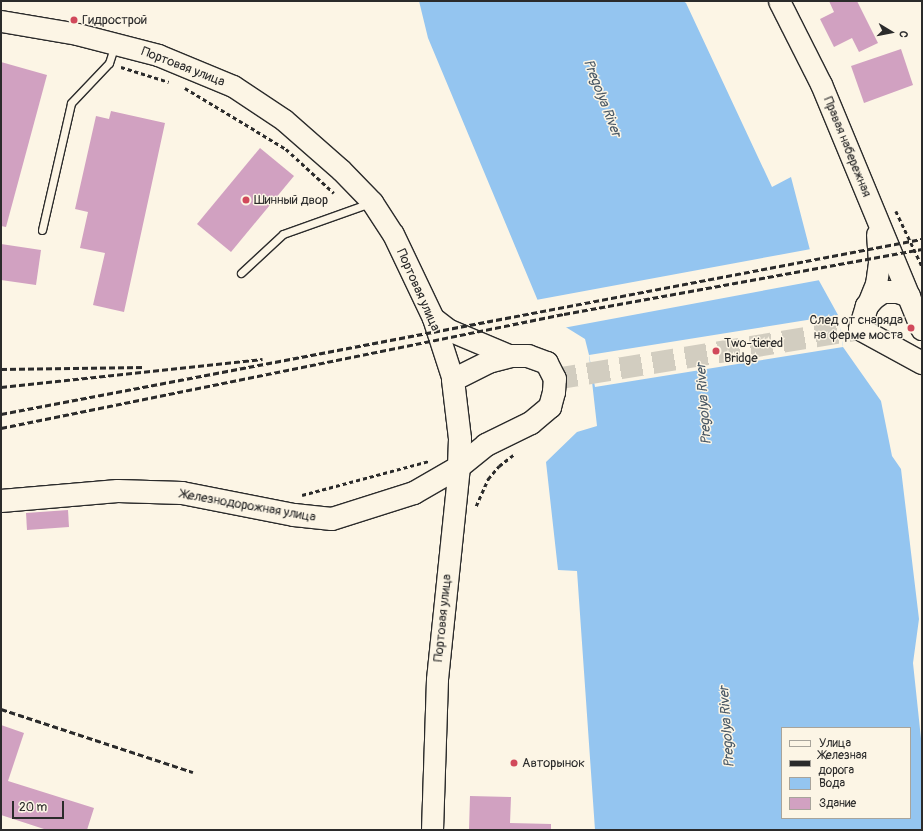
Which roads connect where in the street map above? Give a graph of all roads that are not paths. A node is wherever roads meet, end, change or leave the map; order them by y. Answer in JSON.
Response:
{"nodes":[{"id":1,"x":779,"y":1,"type":"edge"},
{"id":2,"x":1,"y":21,"type":"edge"},
{"id":3,"x":116,"y":43,"type":"junction"},
{"id":4,"x":372,"y":202,"type":"junction"},
{"id":5,"x":876,"y":219,"type":"junction"},
{"id":6,"x":42,"y":230,"type":"dead end"},
{"id":7,"x":241,"y":273,"type":"dead end"},
{"id":8,"x":909,"y":296,"type":"junction"},
{"id":9,"x":868,"y":306,"type":"junction"},
{"id":10,"x":433,"y":318,"type":"junction"},
{"id":11,"x":922,"y":329,"type":"edge"},
{"id":12,"x":511,"y":356,"type":"junction"},
{"id":13,"x":922,"y":363,"type":"edge"},
{"id":14,"x":453,"y":380,"type":"junction"},
{"id":15,"x":459,"y":467,"type":"junction"},
{"id":16,"x":1,"y":501,"type":"edge"},
{"id":17,"x":432,"y":830,"type":"edge"}],
"edges":[{"from":1,"to":5,"type":"main road","name":"Правая набережная"},
{"from":2,"to":3,"type":"main road","name":"Портовая улица"},
{"from":3,"to":4,"type":"main road","name":"Портовая улица"},
{"from":3,"to":6,"type":"lane"},
{"from":4,"to":7,"type":"lane"},
{"from":4,"to":10,"type":"main road","name":"Портовая улица"},
{"from":5,"to":8,"type":"main road","name":"Правая набережная"},
{"from":5,"to":9,"type":"main road"},
{"from":8,"to":9,"type":"main road"},
{"from":8,"to":11,"type":"main road"},
{"from":9,"to":13,"type":"main road"},
{"from":10,"to":12,"type":"main road","name":"Железнодорожная улица"},
{"from":10,"to":14,"type":"main road","name":"Портовая улица"},
{"from":12,"to":14,"type":"main road","name":"Железнодорожная улица"},
{"from":12,"to":15,"type":"main road","name":"Железнодорожная улица"},
{"from":14,"to":15,"type":"main road","name":"Портовая улица"},
{"from":15,"to":16,"type":"main road","name":"Железнодорожная улица"},
{"from":15,"to":17,"type":"main road","name":"Портовая улица"}]}
